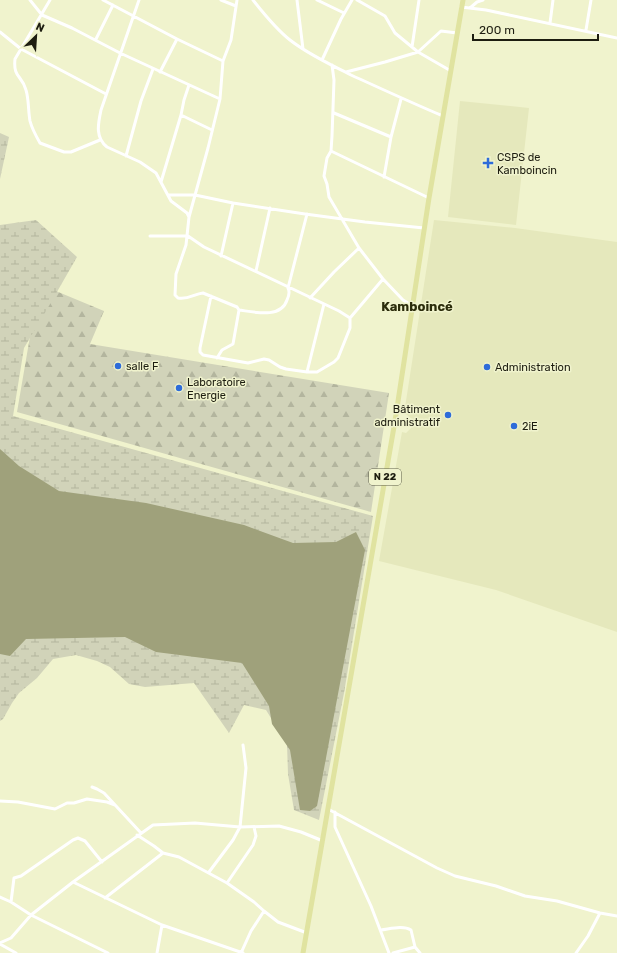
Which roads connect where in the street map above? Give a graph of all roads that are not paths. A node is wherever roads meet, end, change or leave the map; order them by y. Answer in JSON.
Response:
{"nodes":[{"id":1,"x":30,"y":0,"type":"edge"},
{"id":2,"x":50,"y":0,"type":"edge"},
{"id":3,"x":103,"y":0,"type":"edge"},
{"id":4,"x":139,"y":0,"type":"edge"},
{"id":5,"x":221,"y":0,"type":"edge"},
{"id":6,"x":237,"y":0,"type":"edge"},
{"id":7,"x":253,"y":0,"type":"edge"},
{"id":8,"x":297,"y":0,"type":"edge"},
{"id":9,"x":317,"y":0,"type":"edge"},
{"id":10,"x":352,"y":0,"type":"edge"},
{"id":11,"x":357,"y":0,"type":"edge"},
{"id":12,"x":418,"y":0,"type":"edge"},
{"id":13,"x":463,"y":0,"type":"edge"},
{"id":14,"x":483,"y":0,"type":"edge"},
{"id":15,"x":553,"y":0,"type":"edge"},
{"id":16,"x":591,"y":0,"type":"edge"},
{"id":17,"x":113,"y":6,"type":"junction"},
{"id":18,"x":236,"y":6,"type":"junction"},
{"id":19,"x":461,"y":7,"type":"junction"},
{"id":20,"x":470,"y":8,"type":"junction"},
{"id":21,"x":344,"y":13,"type":"junction"},
{"id":22,"x":42,"y":15,"type":"junction"},
{"id":23,"x":134,"y":16,"type":"junction"},
{"id":24,"x":550,"y":23,"type":"junction"},
{"id":25,"x":586,"y":30,"type":"junction"},
{"id":26,"x":0,"y":32,"type":"edge"},
{"id":27,"x":457,"y":34,"type":"junction"},
{"id":28,"x":617,"y":38,"type":"edge"},
{"id":29,"x":96,"y":39,"type":"junction"},
{"id":30,"x":178,"y":39,"type":"junction"},
{"id":31,"x":412,"y":48,"type":"junction"},
{"id":32,"x":21,"y":49,"type":"junction"},
{"id":33,"x":303,"y":49,"type":"junction"},
{"id":34,"x":418,"y":52,"type":"junction"},
{"id":35,"x":120,"y":53,"type":"junction"},
{"id":36,"x":322,"y":60,"type":"junction"},
{"id":37,"x":223,"y":61,"type":"junction"},
{"id":38,"x":332,"y":65,"type":"junction"},
{"id":39,"x":153,"y":69,"type":"junction"},
{"id":40,"x":451,"y":71,"type":"junction"},
{"id":41,"x":160,"y":72,"type":"junction"},
{"id":42,"x":346,"y":72,"type":"junction"},
{"id":43,"x":189,"y":85,"type":"junction"},
{"id":44,"x":106,"y":94,"type":"junction"},
{"id":45,"x":220,"y":99,"type":"junction"},
{"id":46,"x":401,"y":99,"type":"junction"},
{"id":47,"x":334,"y":113,"type":"junction"},
{"id":48,"x":181,"y":115,"type":"junction"},
{"id":49,"x":443,"y":116,"type":"junction"},
{"id":50,"x":212,"y":130,"type":"junction"},
{"id":51,"x":391,"y":137,"type":"junction"},
{"id":52,"x":100,"y":140,"type":"junction"},
{"id":53,"x":331,"y":151,"type":"junction"},
{"id":54,"x":126,"y":156,"type":"junction"},
{"id":55,"x":384,"y":177,"type":"junction"},
{"id":56,"x":161,"y":182,"type":"junction"},
{"id":57,"x":169,"y":195,"type":"junction"},
{"id":58,"x":195,"y":195,"type":"junction"},
{"id":59,"x":428,"y":198,"type":"junction"},
{"id":60,"x":233,"y":203,"type":"junction"},
{"id":61,"x":270,"y":208,"type":"junction"},
{"id":62,"x":307,"y":214,"type":"junction"},
{"id":63,"x":189,"y":217,"type":"junction"},
{"id":64,"x":341,"y":218,"type":"junction"},
{"id":65,"x":424,"y":228,"type":"junction"},
{"id":66,"x":150,"y":236,"type":"dead end"},
{"id":67,"x":188,"y":236,"type":"junction"},
{"id":68,"x":359,"y":248,"type":"junction"},
{"id":69,"x":221,"y":256,"type":"junction"},
{"id":70,"x":256,"y":271,"type":"junction"},
{"id":71,"x":383,"y":280,"type":"junction"},
{"id":72,"x":288,"y":288,"type":"junction"},
{"id":73,"x":211,"y":296,"type":"junction"},
{"id":74,"x":310,"y":298,"type":"junction"},
{"id":75,"x":324,"y":304,"type":"junction"},
{"id":76,"x":413,"y":306,"type":"junction"},
{"id":77,"x":239,"y":310,"type":"junction"},
{"id":78,"x":350,"y":318,"type":"junction"},
{"id":79,"x":217,"y":358,"type":"junction"},
{"id":80,"x":307,"y":372,"type":"junction"},
{"id":81,"x":243,"y":745,"type":"dead end"},
{"id":82,"x":92,"y":788,"type":"dead end"},
{"id":83,"x":0,"y":801,"type":"edge"},
{"id":84,"x":115,"y":805,"type":"junction"},
{"id":85,"x":328,"y":809,"type":"junction"},
{"id":86,"x":335,"y":812,"type":"junction"},
{"id":87,"x":240,"y":827,"type":"junction"},
{"id":88,"x":254,"y":827,"type":"junction"},
{"id":89,"x":139,"y":834,"type":"junction"},
{"id":90,"x":323,"y":841,"type":"junction"},
{"id":91,"x":163,"y":853,"type":"junction"},
{"id":92,"x":102,"y":862,"type":"junction"},
{"id":93,"x":209,"y":872,"type":"junction"},
{"id":94,"x":73,"y":882,"type":"junction"},
{"id":95,"x":227,"y":883,"type":"junction"},
{"id":96,"x":0,"y":897,"type":"edge"},
{"id":97,"x":106,"y":898,"type":"junction"},
{"id":98,"x":11,"y":902,"type":"junction"},
{"id":99,"x":264,"y":911,"type":"junction"},
{"id":100,"x":600,"y":913,"type":"junction"},
{"id":101,"x":31,"y":915,"type":"junction"},
{"id":102,"x":617,"y":916,"type":"edge"},
{"id":103,"x":162,"y":925,"type":"junction"},
{"id":104,"x":381,"y":930,"type":"junction"},
{"id":105,"x":307,"y":933,"type":"junction"},
{"id":106,"x":0,"y":944,"type":"edge"},
{"id":107,"x":415,"y":947,"type":"junction"},
{"id":108,"x":16,"y":953,"type":"edge"},
{"id":109,"x":108,"y":953,"type":"edge"},
{"id":110,"x":157,"y":953,"type":"edge"},
{"id":111,"x":242,"y":953,"type":"edge"},
{"id":112,"x":303,"y":953,"type":"edge"},
{"id":113,"x":389,"y":953,"type":"edge"},
{"id":114,"x":392,"y":953,"type":"edge"},
{"id":115,"x":420,"y":953,"type":"edge"},
{"id":116,"x":576,"y":953,"type":"edge"}],
"edges":[{"from":1,"to":22,"type":"street"},
{"from":2,"to":22,"type":"street"},
{"from":3,"to":17,"type":"street"},
{"from":4,"to":23,"type":"street"},
{"from":5,"to":18,"type":"street"},
{"from":6,"to":18,"type":"street"},
{"from":7,"to":33,"type":"street"},
{"from":8,"to":33,"type":"street"},
{"from":9,"to":21,"type":"street"},
{"from":10,"to":21,"type":"street"},
{"from":11,"to":31,"type":"street"},
{"from":12,"to":31,"type":"street"},
{"from":13,"to":19,"type":"main road","number":"N 22"},
{"from":14,"to":20,"type":"street"},
{"from":15,"to":24,"type":"street"},
{"from":16,"to":25,"type":"street"},
{"from":17,"to":23,"type":"street"},
{"from":17,"to":29,"type":"street"},
{"from":18,"to":37,"type":"street"},
{"from":19,"to":20,"type":"street"},
{"from":19,"to":27,"type":"main road","number":"N 22"},
{"from":20,"to":24,"type":"street"},
{"from":21,"to":36,"type":"street"},
{"from":22,"to":29,"type":"street"},
{"from":22,"to":32,"type":"street"},
{"from":23,"to":30,"type":"street"},
{"from":23,"to":35,"type":"street"},
{"from":24,"to":25,"type":"street"},
{"from":25,"to":28,"type":"street"},
{"from":26,"to":32,"type":"street"},
{"from":27,"to":34,"type":"street"},
{"from":27,"to":40,"type":"main road","number":"N 22"},
{"from":29,"to":35,"type":"street"},
{"from":30,"to":37,"type":"street"},
{"from":30,"to":41,"type":"street"},
{"from":31,"to":34,"type":"street"},
{"from":32,"to":44,"type":"street"},
{"from":32,"to":52,"type":"street"},
{"from":33,"to":36,"type":"street"},
{"from":34,"to":40,"type":"street"},
{"from":34,"to":42,"type":"street"},
{"from":35,"to":39,"type":"street"},
{"from":35,"to":44,"type":"street"},
{"from":36,"to":38,"type":"street"},
{"from":37,"to":45,"type":"street"},
{"from":38,"to":42,"type":"street"},
{"from":38,"to":47,"type":"street"},
{"from":39,"to":41,"type":"street"},
{"from":39,"to":54,"type":"street"},
{"from":40,"to":49,"type":"main road","number":"N 22"},
{"from":41,"to":43,"type":"street"},
{"from":42,"to":46,"type":"street"},
{"from":43,"to":45,"type":"street"},
{"from":43,"to":48,"type":"street"},
{"from":44,"to":52,"type":"street"},
{"from":45,"to":50,"type":"street"},
{"from":46,"to":49,"type":"street"},
{"from":46,"to":51,"type":"street"},
{"from":47,"to":51,"type":"street"},
{"from":47,"to":53,"type":"street"},
{"from":48,"to":50,"type":"street"},
{"from":48,"to":56,"type":"street"},
{"from":49,"to":59,"type":"main road","number":"N 22"},
{"from":50,"to":58,"type":"street"},
{"from":51,"to":55,"type":"street"},
{"from":52,"to":54,"type":"street"},
{"from":53,"to":55,"type":"street"},
{"from":53,"to":64,"type":"street"},
{"from":54,"to":56,"type":"street"},
{"from":55,"to":59,"type":"street"},
{"from":56,"to":57,"type":"street"},
{"from":57,"to":58,"type":"street"},
{"from":57,"to":63,"type":"street"},
{"from":58,"to":60,"type":"street"},
{"from":58,"to":63,"type":"street"},
{"from":59,"to":65,"type":"main road","number":"N 22"},
{"from":60,"to":61,"type":"street"},
{"from":60,"to":69,"type":"street"},
{"from":61,"to":62,"type":"street"},
{"from":61,"to":70,"type":"street"},
{"from":62,"to":64,"type":"street"},
{"from":62,"to":72,"type":"street"},
{"from":63,"to":67,"type":"street"},
{"from":64,"to":65,"type":"street"},
{"from":64,"to":68,"type":"street"},
{"from":65,"to":76,"type":"main road","number":"N 22"},
{"from":66,"to":67,"type":"street"},
{"from":67,"to":69,"type":"street"},
{"from":67,"to":73,"type":"street"},
{"from":68,"to":71,"type":"street"},
{"from":68,"to":74,"type":"street"},
{"from":69,"to":70,"type":"street"},
{"from":70,"to":72,"type":"street"},
{"from":71,"to":76,"type":"street"},
{"from":71,"to":78,"type":"street"},
{"from":72,"to":74,"type":"street"},
{"from":72,"to":77,"type":"street"},
{"from":73,"to":77,"type":"street"},
{"from":73,"to":79,"type":"street"},
{"from":74,"to":75,"type":"street"},
{"from":75,"to":78,"type":"street"},
{"from":75,"to":80,"type":"street"},
{"from":76,"to":85,"type":"main road","number":"N 22"},
{"from":77,"to":79,"type":"street"},
{"from":78,"to":80,"type":"street"},
{"from":79,"to":80,"type":"street"},
{"from":81,"to":87,"type":"street"},
{"from":82,"to":84,"type":"street"},
{"from":83,"to":84,"type":"street"},
{"from":84,"to":89,"type":"street"},
{"from":85,"to":86,"type":"street"},
{"from":85,"to":90,"type":"main road","number":"N 22"},
{"from":86,"to":100,"type":"street"},
{"from":86,"to":104,"type":"street"},
{"from":87,"to":88,"type":"street"},
{"from":87,"to":89,"type":"street"},
{"from":87,"to":93,"type":"street"},
{"from":88,"to":90,"type":"street"},
{"from":88,"to":95,"type":"street"},
{"from":89,"to":91,"type":"street"},
{"from":89,"to":92,"type":"street"},
{"from":90,"to":105,"type":"main road","number":"N 22"},
{"from":91,"to":93,"type":"street"},
{"from":91,"to":97,"type":"street"},
{"from":92,"to":94,"type":"street"},
{"from":92,"to":98,"type":"street"},
{"from":93,"to":95,"type":"street"},
{"from":94,"to":97,"type":"street"},
{"from":94,"to":101,"type":"street"},
{"from":95,"to":99,"type":"street"},
{"from":96,"to":98,"type":"street"},
{"from":97,"to":103,"type":"street"},
{"from":98,"to":101,"type":"street"},
{"from":99,"to":105,"type":"street"},
{"from":99,"to":111,"type":"street"},
{"from":100,"to":102,"type":"street"},
{"from":100,"to":116,"type":"street"},
{"from":101,"to":106,"type":"street"},
{"from":101,"to":109,"type":"street"},
{"from":103,"to":110,"type":"street"},
{"from":103,"to":111,"type":"street"},
{"from":104,"to":107,"type":"street"},
{"from":104,"to":113,"type":"street"},
{"from":105,"to":112,"type":"main road","number":"N 22"},
{"from":106,"to":108,"type":"street"},
{"from":107,"to":114,"type":"street"},
{"from":107,"to":115,"type":"street"}]}
